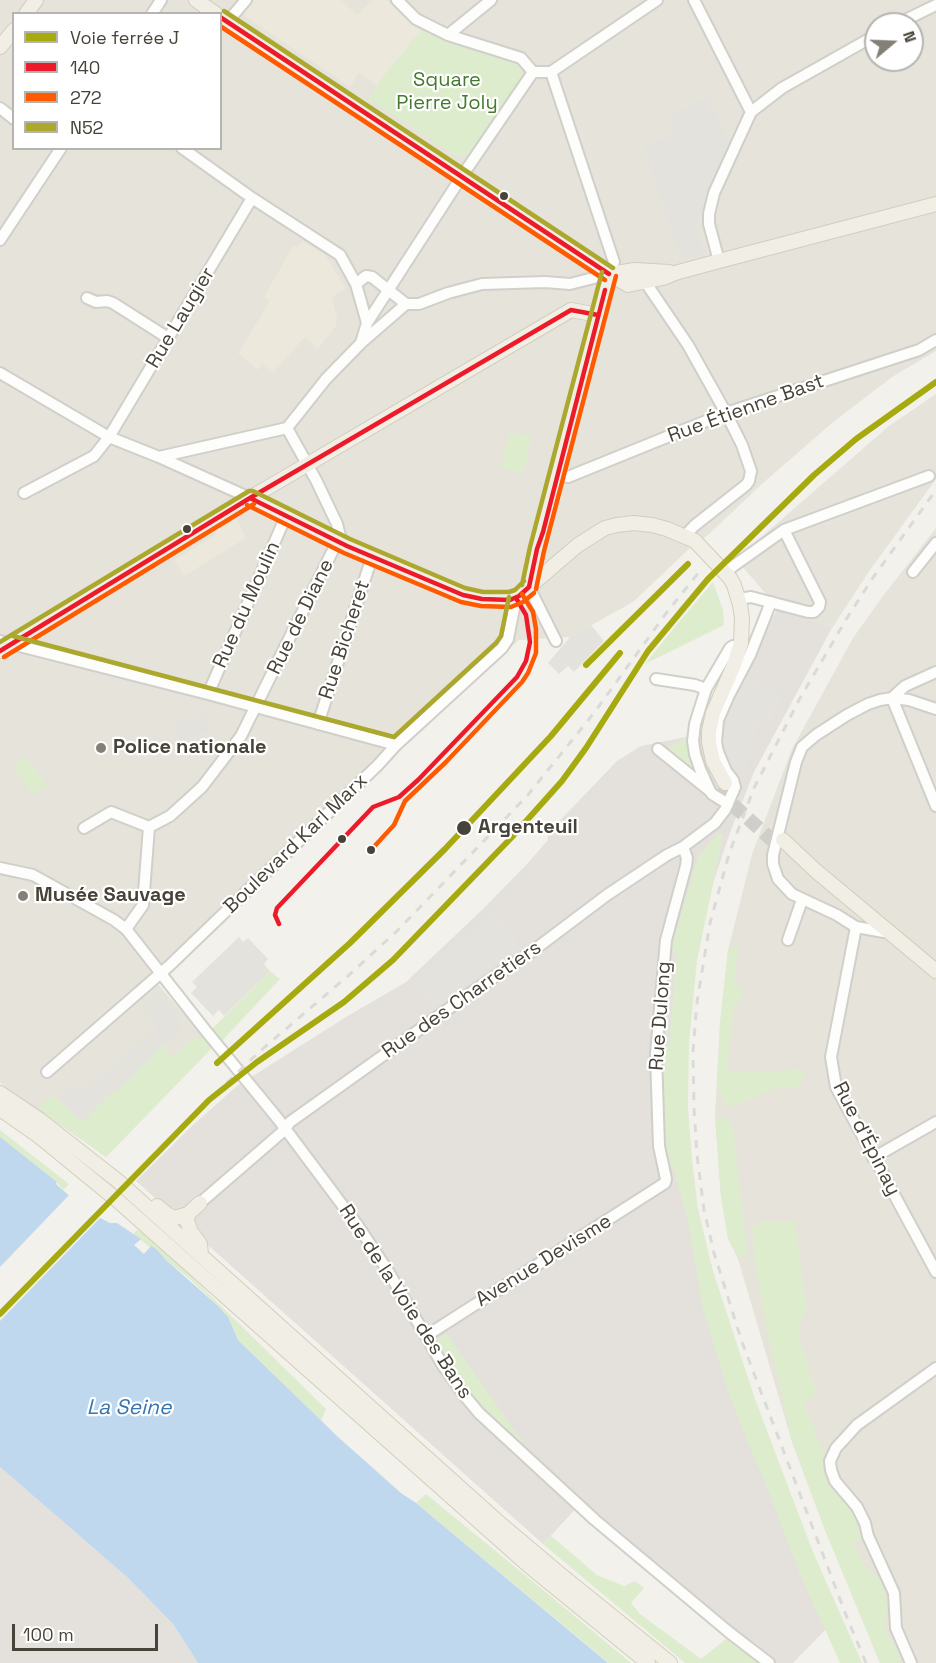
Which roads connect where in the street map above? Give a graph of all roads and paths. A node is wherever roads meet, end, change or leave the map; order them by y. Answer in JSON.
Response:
{"nodes":[{"id":1,"x":195,"y":0,"type":"edge"},
{"id":2,"x":246,"y":0,"type":"edge"},
{"id":3,"x":397,"y":0,"type":"edge"},
{"id":4,"x":657,"y":0,"type":"edge"},
{"id":5,"x":694,"y":0,"type":"edge"},
{"id":6,"x":490,"y":1,"type":"edge"},
{"id":7,"x":936,"y":5,"type":"edge"},
{"id":8,"x":213,"y":12,"type":"edge"},
{"id":9,"x":922,"y":12,"type":"edge"},
{"id":10,"x":224,"y":19,"type":"edge"},
{"id":11,"x":12,"y":32,"type":"edge"},
{"id":12,"x":448,"y":35,"type":"junction"},
{"id":13,"x":864,"y":41,"type":"edge"},
{"id":14,"x":0,"y":47,"type":"edge"},
{"id":15,"x":533,"y":72,"type":"junction"},
{"id":16,"x":551,"y":72,"type":"junction"},
{"id":17,"x":0,"y":108,"type":"edge"},
{"id":18,"x":751,"y":112,"type":"junction"},
{"id":19,"x":12,"y":117,"type":"edge"},
{"id":20,"x":57,"y":150,"type":"edge"},
{"id":21,"x":185,"y":150,"type":"edge"},
{"id":22,"x":462,"y":176,"type":"junction"},
{"id":23,"x":252,"y":198,"type":"junction"},
{"id":24,"x":936,"y":204,"type":"edge"},
{"id":25,"x":0,"y":240,"type":"edge"},
{"id":26,"x":719,"y":261,"type":"junction"},
{"id":27,"x":675,"y":273,"type":"junction"},
{"id":28,"x":609,"y":274,"type":"junction"},
{"id":29,"x":646,"y":283,"type":"junction"},
{"id":30,"x":356,"y":284,"type":"junction"},
{"id":31,"x":388,"y":290,"type":"junction"},
{"id":32,"x":87,"y":298,"type":"dead end"},
{"id":33,"x":406,"y":304,"type":"junction"},
{"id":34,"x":598,"y":315,"type":"junction"},
{"id":35,"x":367,"y":322,"type":"junction"},
{"id":36,"x":168,"y":339,"type":"junction"},
{"id":37,"x":936,"y":340,"type":"edge"},
{"id":38,"x":361,"y":343,"type":"junction"},
{"id":39,"x":0,"y":373,"type":"edge"},
{"id":40,"x":726,"y":413,"type":"junction"},
{"id":41,"x":287,"y":428,"type":"junction"},
{"id":42,"x":109,"y":438,"type":"junction"},
{"id":43,"x":159,"y":457,"type":"junction"},
{"id":44,"x":308,"y":465,"type":"junction"},
{"id":45,"x":557,"y":474,"type":"junction"},
{"id":46,"x":929,"y":476,"type":"dead end"},
{"id":47,"x":24,"y":493,"type":"dead end"},
{"id":48,"x":250,"y":498,"type":"junction"},
{"id":49,"x":286,"y":516,"type":"junction"},
{"id":50,"x":784,"y":531,"type":"junction"},
{"id":51,"x":686,"y":536,"type":"junction"},
{"id":52,"x":338,"y":541,"type":"junction"},
{"id":53,"x":936,"y":543,"type":"edge"},
{"id":54,"x":537,"y":549,"type":"junction"},
{"id":55,"x":372,"y":557,"type":"junction"},
{"id":56,"x":554,"y":565,"type":"junction"},
{"id":57,"x":725,"y":572,"type":"junction"},
{"id":58,"x":913,"y":572,"type":"dead end"},
{"id":59,"x":529,"y":587,"type":"junction"},
{"id":60,"x":516,"y":598,"type":"junction"},
{"id":61,"x":739,"y":599,"type":"junction"},
{"id":62,"x":771,"y":602,"type":"junction"},
{"id":63,"x":741,"y":627,"type":"junction"},
{"id":64,"x":556,"y":641,"type":"dead end"},
{"id":65,"x":4,"y":645,"type":"edge"},
{"id":66,"x":736,"y":647,"type":"junction"},
{"id":67,"x":936,"y":672,"type":"edge"},
{"id":68,"x":656,"y":679,"type":"dead end"},
{"id":69,"x":706,"y":689,"type":"junction"},
{"id":70,"x":208,"y":694,"type":"junction"},
{"id":71,"x":892,"y":698,"type":"junction"},
{"id":72,"x":257,"y":707,"type":"junction"},
{"id":73,"x":936,"y":709,"type":"edge"},
{"id":74,"x":318,"y":724,"type":"junction"},
{"id":75,"x":396,"y":746,"type":"junction"},
{"id":76,"x":658,"y":749,"type":"dead end"},
{"id":77,"x":719,"y":787,"type":"junction"},
{"id":78,"x":728,"y":804,"type":"junction"},
{"id":79,"x":936,"y":806,"type":"edge"},
{"id":80,"x":149,"y":827,"type":"junction"},
{"id":81,"x":84,"y":828,"type":"dead end"},
{"id":82,"x":683,"y":847,"type":"junction"},
{"id":83,"x":0,"y":868,"type":"edge"},
{"id":84,"x":802,"y":900,"type":"junction"},
{"id":85,"x":855,"y":927,"type":"junction"},
{"id":86,"x":126,"y":929,"type":"junction"},
{"id":87,"x":884,"y":932,"type":"junction"},
{"id":88,"x":788,"y":940,"type":"dead end"},
{"id":89,"x":908,"y":948,"type":"junction"},
{"id":90,"x":936,"y":970,"type":"edge"},
{"id":91,"x":160,"y":974,"type":"junction"},
{"id":92,"x":47,"y":1072,"type":"dead end"},
{"id":93,"x":0,"y":1093,"type":"edge"},
{"id":94,"x":0,"y":1109,"type":"edge"},
{"id":95,"x":936,"y":1122,"type":"edge"},
{"id":96,"x":285,"y":1128,"type":"junction"},
{"id":97,"x":873,"y":1158,"type":"junction"},
{"id":98,"x":118,"y":1181,"type":"junction"},
{"id":99,"x":662,"y":1187,"type":"joint"},
{"id":100,"x":200,"y":1203,"type":"joint"},
{"id":101,"x":188,"y":1214,"type":"junction"},
{"id":102,"x":201,"y":1256,"type":"junction"},
{"id":103,"x":936,"y":1272,"type":"edge"},
{"id":104,"x":426,"y":1336,"type":"junction"},
{"id":105,"x":936,"y":1368,"type":"edge"},
{"id":106,"x":648,"y":1663,"type":"edge"},
{"id":107,"x":670,"y":1663,"type":"edge"},
{"id":108,"x":769,"y":1663,"type":"edge"},
{"id":109,"x":911,"y":1663,"type":"edge"}],
"edges":[{"from":1,"to":8,"type":"main road"},
{"from":2,"to":10,"type":"street"},
{"from":3,"to":12,"type":"street"},
{"from":4,"to":16,"type":"street"},
{"from":5,"to":18,"type":"street"},
{"from":6,"to":12,"type":"street"},
{"from":7,"to":9,"type":"street"},
{"from":10,"to":22,"type":"main road"},
{"from":11,"to":14,"type":"main road"},
{"from":12,"to":15,"type":"street"},
{"from":13,"to":18,"type":"street"},
{"from":15,"to":16,"type":"street"},
{"from":15,"to":22,"type":"street"},
{"from":16,"to":28,"type":"street"},
{"from":17,"to":19,"type":"street"},
{"from":18,"to":26,"type":"street"},
{"from":20,"to":25,"type":"street"},
{"from":21,"to":23,"type":"street"},
{"from":22,"to":28,"type":"main road"},
{"from":22,"to":31,"type":"street"},
{"from":23,"to":30,"type":"street"},
{"from":23,"to":36,"type":"street","name":"Rue Laugier"},
{"from":24,"to":26,"type":"main road"},
{"from":26,"to":27,"type":"main road"},
{"from":27,"to":28,"type":"main road"},
{"from":27,"to":29,"type":"main road"},
{"from":28,"to":29,"type":"main road"},
{"from":28,"to":33,"type":"street"},
{"from":28,"to":34,"type":"main road"},
{"from":29,"to":40,"type":"street"},
{"from":30,"to":31,"type":"street"},
{"from":30,"to":35,"type":"street"},
{"from":31,"to":33,"type":"street"},
{"from":31,"to":35,"type":"street"},
{"from":32,"to":36,"type":"street"},
{"from":33,"to":38,"type":"street"},
{"from":34,"to":44,"type":"main road"},
{"from":34,"to":45,"type":"main road"},
{"from":35,"to":38,"type":"street"},
{"from":36,"to":42,"type":"street","name":"Rue Laugier"},
{"from":37,"to":40,"type":"street","name":"Rue Étienne Bast"},
{"from":38,"to":41,"type":"street"},
{"from":39,"to":42,"type":"street"},
{"from":40,"to":45,"type":"street","name":"Rue Étienne Bast"},
{"from":40,"to":51,"type":"street"},
{"from":41,"to":43,"type":"street"},
{"from":41,"to":44,"type":"street"},
{"from":42,"to":43,"type":"street"},
{"from":42,"to":47,"type":"street","name":"Rue Laugier"},
{"from":43,"to":48,"type":"street"},
{"from":44,"to":48,"type":"main road"},
{"from":44,"to":52,"type":"street"},
{"from":45,"to":54,"type":"main road"},
{"from":46,"to":50,"type":"street"},
{"from":48,"to":49,"type":"main road"},
{"from":48,"to":65,"type":"main road"},
{"from":49,"to":52,"type":"main road"},
{"from":49,"to":70,"type":"street","name":"Rue du Moulin"},
{"from":50,"to":57,"type":"street"},
{"from":50,"to":62,"type":"street"},
{"from":51,"to":56,"type":"main road"},
{"from":51,"to":57,"type":"main road"},
{"from":52,"to":55,"type":"main road"},
{"from":52,"to":72,"type":"street","name":"Rue de Diane"},
{"from":53,"to":58,"type":"street"},
{"from":54,"to":56,"type":"main road"},
{"from":54,"to":59,"type":"main road"},
{"from":55,"to":60,"type":"main road"},
{"from":55,"to":74,"type":"street","name":"Rue Bicheret"},
{"from":56,"to":59,"type":"main road"},
{"from":57,"to":61,"type":"main road"},
{"from":59,"to":60,"type":"main road"},
{"from":59,"to":64,"type":"street"},
{"from":60,"to":75,"type":"street","name":"Boulevard Karl Marx"},
{"from":61,"to":62,"type":"street"},
{"from":61,"to":63,"type":"main road"},
{"from":62,"to":78,"type":"street"},
{"from":63,"to":66,"type":"main road"},
{"from":63,"to":77,"type":"main road"},
{"from":65,"to":70,"type":"street"},
{"from":66,"to":69,"type":"street"},
{"from":66,"to":77,"type":"main road"},
{"from":67,"to":71,"type":"street"},
{"from":68,"to":69,"type":"street"},
{"from":69,"to":77,"type":"street"},
{"from":70,"to":72,"type":"street"},
{"from":71,"to":73,"type":"street"},
{"from":71,"to":79,"type":"street"},
{"from":71,"to":84,"type":"street"},
{"from":72,"to":74,"type":"street"},
{"from":72,"to":80,"type":"street","name":"Rue de Diane"},
{"from":74,"to":75,"type":"street"},
{"from":75,"to":91,"type":"street","name":"Boulevard Karl Marx"},
{"from":76,"to":77,"type":"street"},
{"from":77,"to":78,"type":"street"},
{"from":78,"to":82,"type":"street","name":"Rue des Charretiers"},
{"from":80,"to":81,"type":"street"},
{"from":80,"to":86,"type":"street"},
{"from":82,"to":96,"type":"street","name":"Rue des Charretiers"},
{"from":82,"to":99,"type":"street","name":"Rue Dulong"},
{"from":83,"to":86,"type":"street","name":"Rue de la Voie des Bans"},
{"from":84,"to":85,"type":"street"},
{"from":84,"to":88,"type":"street"},
{"from":85,"to":87,"type":"street"},
{"from":85,"to":97,"type":"street","name":"Rue d'Épinay"},
{"from":86,"to":91,"type":"street","name":"Rue de la Voie des Bans"},
{"from":87,"to":89,"type":"main road"},
{"from":87,"to":89,"type":"main road"},
{"from":89,"to":90,"type":"main road"},
{"from":91,"to":92,"type":"street","name":"Boulevard Karl Marx"},
{"from":91,"to":96,"type":"street","name":"Rue de la Voie des Bans"},
{"from":93,"to":98,"type":"main road"},
{"from":94,"to":106,"type":"main road"},
{"from":95,"to":97,"type":"street"},
{"from":96,"to":100,"type":"street","name":"Rue des Charretiers"},
{"from":96,"to":104,"type":"street","name":"Rue de la Voie des Bans"},
{"from":97,"to":103,"type":"street","name":"Rue d'Épinay"},
{"from":98,"to":101,"type":"main road"},
{"from":98,"to":102,"type":"main road"},
{"from":99,"to":104,"type":"street","name":"Avenue Devisme"},
{"from":100,"to":101,"type":"main road"},
{"from":101,"to":102,"type":"main road"},
{"from":102,"to":107,"type":"main road"},
{"from":104,"to":108,"type":"street","name":"Rue de la Voie des Bans"},
{"from":105,"to":109,"type":"street"}]}
